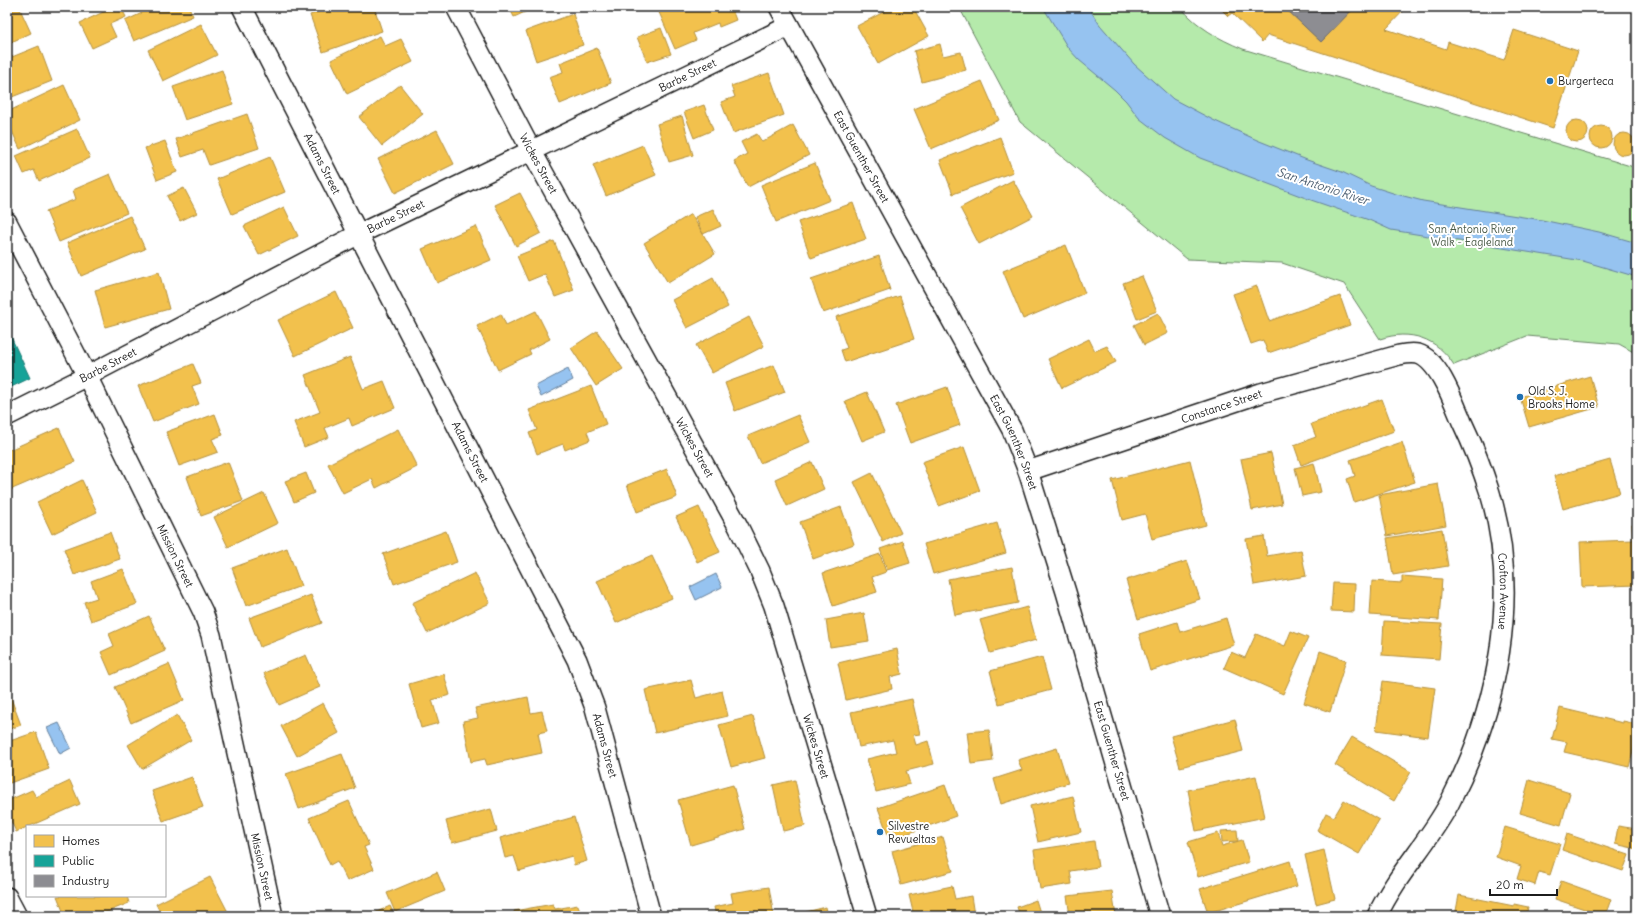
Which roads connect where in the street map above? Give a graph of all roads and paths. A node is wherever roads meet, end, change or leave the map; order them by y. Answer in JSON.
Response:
{"nodes":[{"id":1,"x":242,"y":7,"type":"edge"},
{"id":2,"x":456,"y":7,"type":"edge"},
{"id":3,"x":779,"y":7,"type":"edge"},
{"id":4,"x":789,"y":26,"type":"junction"},
{"id":5,"x":530,"y":150,"type":"junction"},
{"id":6,"x":7,"y":222,"type":"edge"},
{"id":7,"x":359,"y":234,"type":"junction"},
{"id":8,"x":1418,"y":354,"type":"joint"},
{"id":9,"x":87,"y":376,"type":"junction"},
{"id":10,"x":7,"y":416,"type":"edge"},
{"id":11,"x":1028,"y":470,"type":"junction"},
{"id":12,"x":7,"y":897,"type":"edge"},
{"id":13,"x":17,"y":916,"type":"edge"},
{"id":14,"x":273,"y":916,"type":"edge"},
{"id":15,"x":651,"y":916,"type":"edge"},
{"id":16,"x":867,"y":916,"type":"edge"},
{"id":17,"x":1160,"y":916,"type":"edge"},
{"id":18,"x":1377,"y":916,"type":"edge"}],
"edges":[{"from":1,"to":7,"type":"street","name":"Adams Street"},
{"from":2,"to":5,"type":"street","name":"Wickes Street"},
{"from":3,"to":4,"type":"street","name":"East Guenther Street"},
{"from":4,"to":5,"type":"street","name":"Barbe Street"},
{"from":4,"to":11,"type":"street","name":"East Guenther Street"},
{"from":5,"to":7,"type":"street","name":"Barbe Street"},
{"from":5,"to":16,"type":"street","name":"Wickes Street"},
{"from":6,"to":9,"type":"street","name":"Mission Street"},
{"from":7,"to":9,"type":"street","name":"Barbe Street"},
{"from":7,"to":15,"type":"street","name":"Adams Street"},
{"from":8,"to":11,"type":"street","name":"Constance Street"},
{"from":8,"to":18,"type":"street","name":"Crofton Avenue"},
{"from":9,"to":10,"type":"street","name":"Barbe Street"},
{"from":9,"to":14,"type":"street","name":"Mission Street"},
{"from":11,"to":17,"type":"street","name":"East Guenther Street"},
{"from":12,"to":13,"type":"street"}]}
